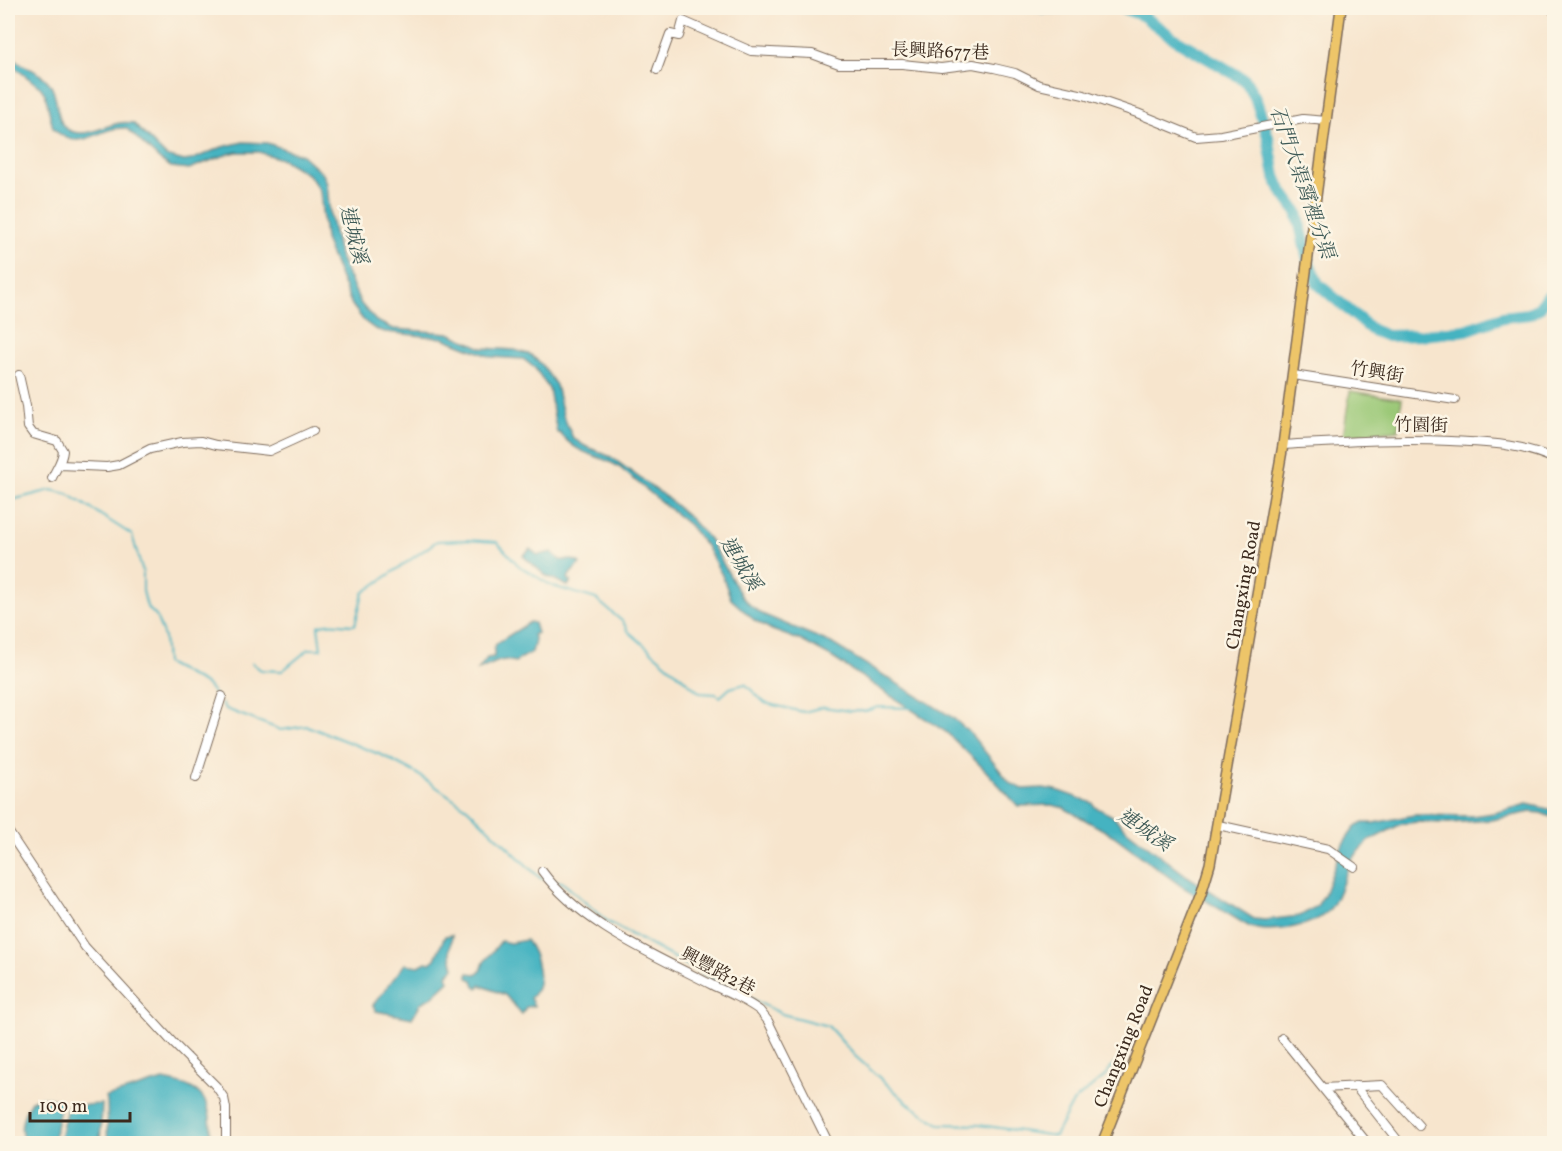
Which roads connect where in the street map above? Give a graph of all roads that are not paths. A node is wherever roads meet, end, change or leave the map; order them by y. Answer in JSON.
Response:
{"nodes":[{"id":1,"x":1341,"y":8,"type":"edge"},
{"id":2,"x":1551,"y":8,"type":"edge"},
{"id":3,"x":1554,"y":12,"type":"edge"},
{"id":4,"x":657,"y":70,"type":"dead end"},
{"id":5,"x":1327,"y":121,"type":"junction"},
{"id":6,"x":19,"y":375,"type":"dead end"},
{"id":7,"x":1293,"y":375,"type":"junction"},
{"id":8,"x":1455,"y":400,"type":"dead end"},
{"id":9,"x":313,"y":431,"type":"dead end"},
{"id":10,"x":1283,"y":446,"type":"junction"},
{"id":11,"x":1554,"y":459,"type":"edge"},
{"id":12,"x":60,"y":465,"type":"junction"},
{"id":13,"x":52,"y":478,"type":"dead end"},
{"id":14,"x":222,"y":696,"type":"dead end"},
{"id":15,"x":196,"y":778,"type":"dead end"},
{"id":16,"x":1218,"y":825,"type":"junction"},
{"id":17,"x":8,"y":831,"type":"edge"},
{"id":18,"x":1354,"y":867,"type":"dead end"},
{"id":19,"x":542,"y":871,"type":"dead end"},
{"id":20,"x":1282,"y":1038,"type":"dead end"},
{"id":21,"x":1355,"y":1086,"type":"junction"},
{"id":22,"x":1323,"y":1088,"type":"junction"},
{"id":23,"x":1419,"y":1126,"type":"dead end"},
{"id":24,"x":1399,"y":1142,"type":"edge"},
{"id":25,"x":226,"y":1143,"type":"edge"},
{"id":26,"x":830,"y":1143,"type":"edge"},
{"id":27,"x":1102,"y":1143,"type":"edge"},
{"id":28,"x":1368,"y":1143,"type":"edge"}],
"edges":[{"from":1,"to":5,"type":"main road"},
{"from":2,"to":3,"type":"street"},
{"from":4,"to":5,"type":"street","name":"長興路677巷"},
{"from":5,"to":7,"type":"main road","name":"Changxing Road"},
{"from":6,"to":12,"type":"street"},
{"from":7,"to":8,"type":"street","name":"竹興街"},
{"from":7,"to":10,"type":"main road","name":"Changxing Road"},
{"from":9,"to":12,"type":"street"},
{"from":10,"to":11,"type":"street","name":"竹園街"},
{"from":10,"to":16,"type":"main road","name":"Changxing Road"},
{"from":12,"to":13,"type":"street"},
{"from":14,"to":15,"type":"street"},
{"from":16,"to":18,"type":"street"},
{"from":16,"to":27,"type":"main road","name":"Changxing Road"},
{"from":17,"to":25,"type":"street"},
{"from":19,"to":26,"type":"street","name":"興豐路2巷"},
{"from":20,"to":22,"type":"street"},
{"from":21,"to":22,"type":"street"},
{"from":21,"to":23,"type":"street"},
{"from":21,"to":24,"type":"street"},
{"from":22,"to":28,"type":"street"}]}
